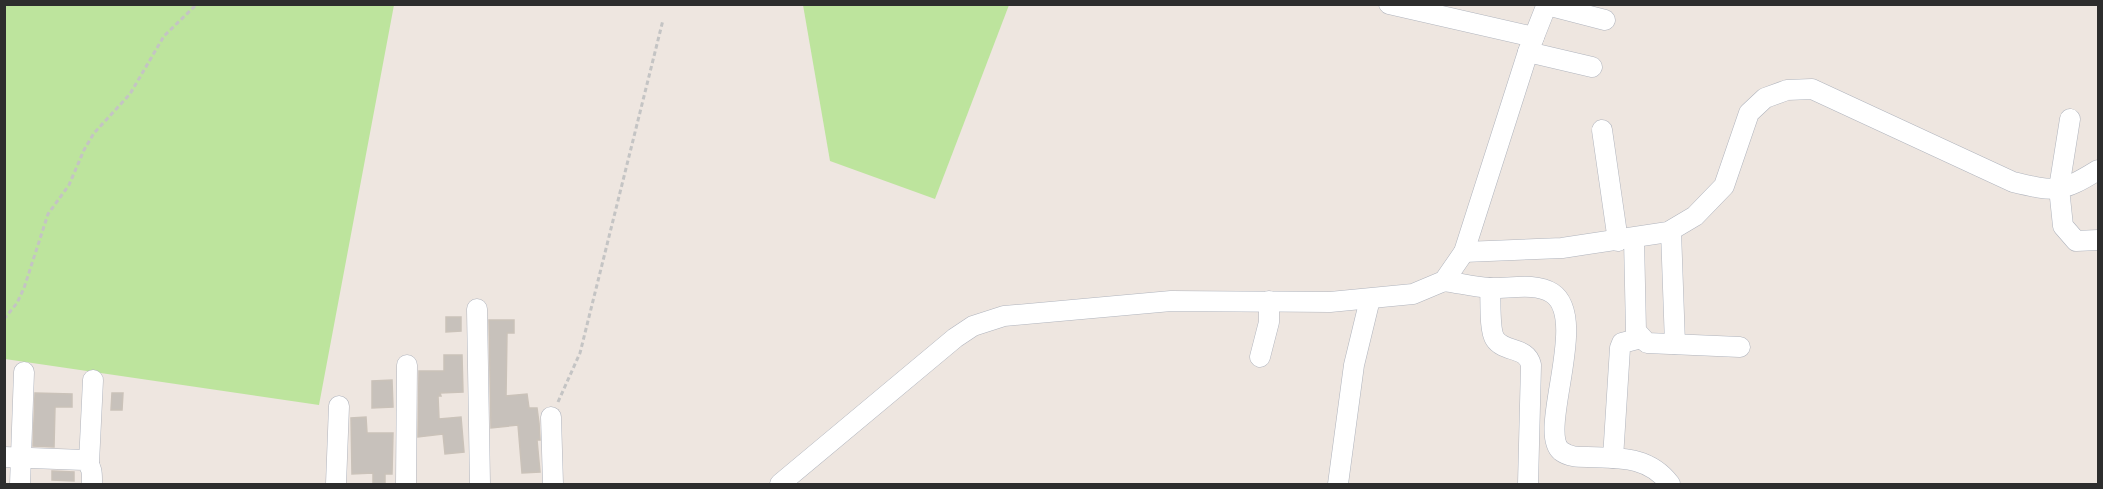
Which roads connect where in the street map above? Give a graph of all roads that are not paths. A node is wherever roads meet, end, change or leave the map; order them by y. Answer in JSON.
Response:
{"nodes":[{"id":1,"x":1389,"y":4,"type":"edge"},
{"id":2,"x":1547,"y":5,"type":"edge"},
{"id":3,"x":1605,"y":20,"type":"dead end"},
{"id":4,"x":1531,"y":44,"type":"junction"},
{"id":5,"x":1592,"y":66,"type":"dead end"},
{"id":6,"x":2070,"y":119,"type":"dead end"},
{"id":7,"x":1602,"y":130,"type":"dead end"},
{"id":8,"x":2098,"y":170,"type":"edge"},
{"id":9,"x":2060,"y":188,"type":"junction"},
{"id":10,"x":1671,"y":231,"type":"junction"},
{"id":11,"x":1626,"y":240,"type":"junction"},
{"id":12,"x":2098,"y":240,"type":"edge"},
{"id":13,"x":1464,"y":252,"type":"junction"},
{"id":14,"x":1444,"y":281,"type":"junction"},
{"id":15,"x":1490,"y":288,"type":"junction"},
{"id":16,"x":1370,"y":299,"type":"junction"},
{"id":17,"x":1269,"y":301,"type":"junction"},
{"id":18,"x":477,"y":309,"type":"dead end"},
{"id":19,"x":1641,"y":338,"type":"junction"},
{"id":20,"x":1675,"y":344,"type":"junction"},
{"id":21,"x":1740,"y":347,"type":"dead end"},
{"id":22,"x":1260,"y":357,"type":"dead end"},
{"id":23,"x":407,"y":365,"type":"dead end"},
{"id":24,"x":24,"y":372,"type":"dead end"},
{"id":25,"x":93,"y":380,"type":"dead end"},
{"id":26,"x":339,"y":406,"type":"dead end"},
{"id":27,"x":551,"y":417,"type":"road end"},
{"id":28,"x":12,"y":457,"type":"edge"},
{"id":29,"x":1613,"y":458,"type":"junction"},
{"id":30,"x":88,"y":463,"type":"junction"},
{"id":31,"x":20,"y":484,"type":"edge"},
{"id":32,"x":92,"y":484,"type":"edge"},
{"id":33,"x":336,"y":484,"type":"edge"},
{"id":34,"x":406,"y":484,"type":"edge"},
{"id":35,"x":480,"y":484,"type":"edge"},
{"id":36,"x":553,"y":484,"type":"edge"},
{"id":37,"x":780,"y":484,"type":"edge"},
{"id":38,"x":1338,"y":484,"type":"edge"},
{"id":39,"x":1528,"y":484,"type":"edge"},
{"id":40,"x":1670,"y":484,"type":"edge"}],
"edges":[{"from":1,"to":4,"type":"street"},
{"from":2,"to":3,"type":"street"},
{"from":2,"to":4,"type":"street"},
{"from":4,"to":5,"type":"street"},
{"from":4,"to":13,"type":"street"},
{"from":6,"to":9,"type":"street"},
{"from":7,"to":11,"type":"street"},
{"from":8,"to":9,"type":"street"},
{"from":9,"to":10,"type":"street"},
{"from":9,"to":12,"type":"street"},
{"from":10,"to":11,"type":"street"},
{"from":10,"to":20,"type":"street"},
{"from":11,"to":13,"type":"street"},
{"from":11,"to":19,"type":"street"},
{"from":13,"to":14,"type":"street"},
{"from":14,"to":15,"type":"street"},
{"from":14,"to":16,"type":"street"},
{"from":15,"to":29,"type":"street"},
{"from":15,"to":39,"type":"street"},
{"from":16,"to":17,"type":"street"},
{"from":16,"to":38,"type":"street"},
{"from":17,"to":22,"type":"street"},
{"from":17,"to":37,"type":"street"},
{"from":18,"to":35,"type":"street"},
{"from":19,"to":20,"type":"street"},
{"from":19,"to":29,"type":"street"},
{"from":20,"to":21,"type":"street"},
{"from":23,"to":34,"type":"street"},
{"from":24,"to":28,"type":"street"},
{"from":25,"to":30,"type":"street"},
{"from":26,"to":33,"type":"street"},
{"from":27,"to":36,"type":"street"},
{"from":28,"to":30,"type":"street"},
{"from":28,"to":31,"type":"street"},
{"from":29,"to":40,"type":"street"},
{"from":30,"to":32,"type":"street"}]}
